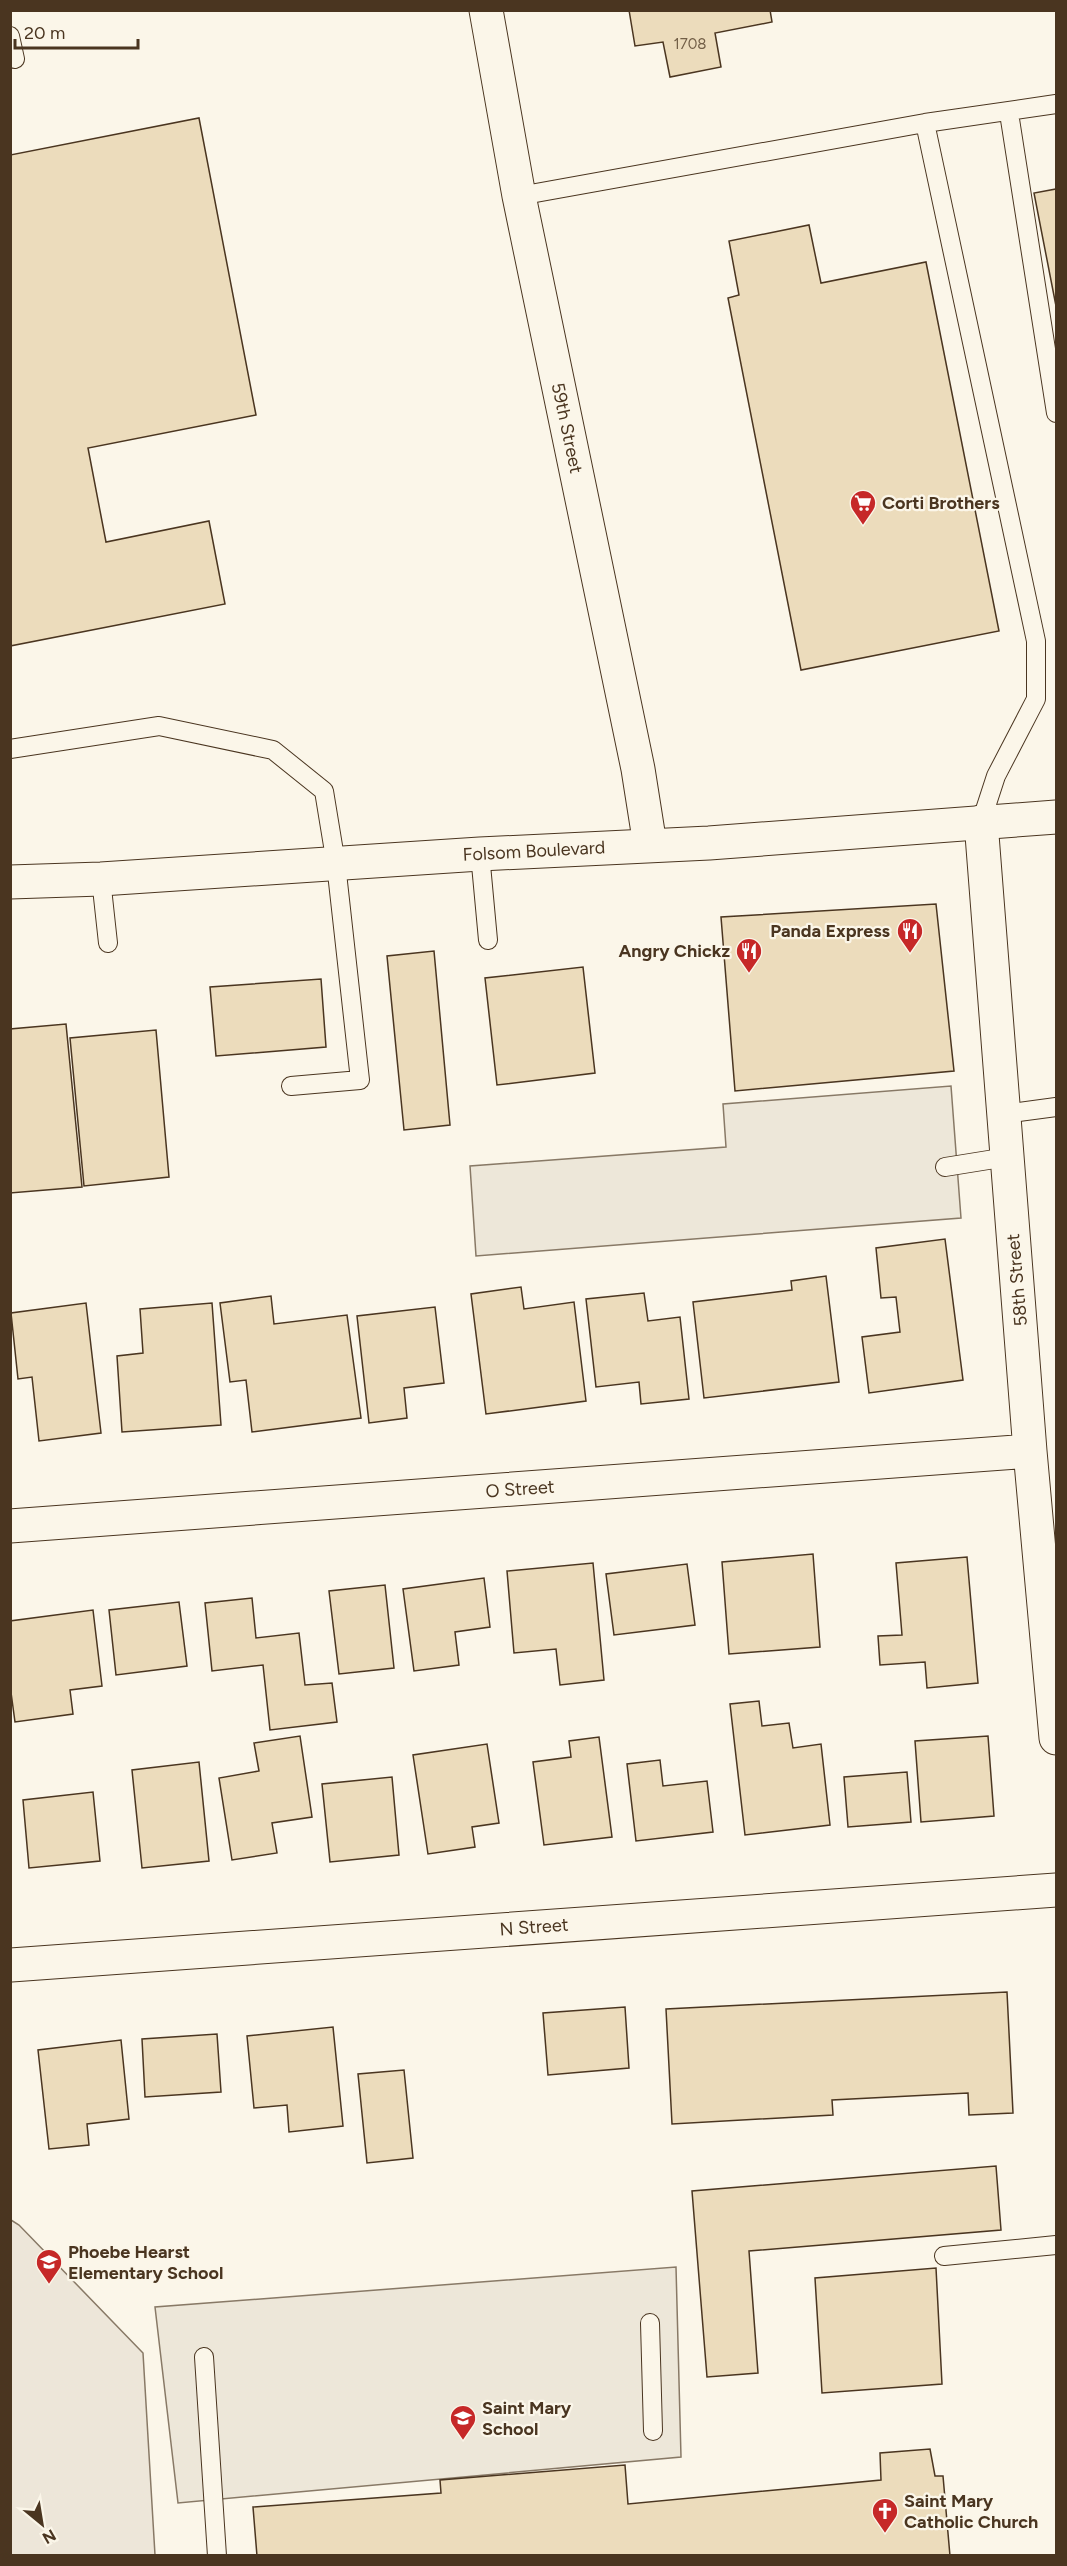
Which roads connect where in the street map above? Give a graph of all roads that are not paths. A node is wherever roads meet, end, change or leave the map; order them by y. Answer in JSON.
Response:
{"nodes":[{"id":1,"x":486,"y":10,"type":"edge"},
{"id":2,"x":10,"y":36,"type":"edge"},
{"id":3,"x":15,"y":59,"type":"dead end"},
{"id":4,"x":1056,"y":104,"type":"edge"},
{"id":5,"x":1009,"y":113,"type":"junction"},
{"id":6,"x":925,"y":123,"type":"junction"},
{"id":7,"x":519,"y":196,"type":"junction"},
{"id":8,"x":1056,"y":413,"type":"edge"},
{"id":9,"x":10,"y":749,"type":"edge"},
{"id":10,"x":1056,"y":817,"type":"edge"},
{"id":11,"x":981,"y":822,"type":"junction"},
{"id":12,"x":650,"y":845,"type":"junction"},
{"id":13,"x":480,"y":854,"type":"junction"},
{"id":14,"x":336,"y":864,"type":"junction"},
{"id":15,"x":101,"y":879,"type":"junction"},
{"id":16,"x":10,"y":882,"type":"edge"},
{"id":17,"x":488,"y":940,"type":"dead end"},
{"id":18,"x":108,"y":943,"type":"dead end"},
{"id":19,"x":291,"y":1086,"type":"dead end"},
{"id":20,"x":1056,"y":1107,"type":"edge"},
{"id":21,"x":1004,"y":1114,"type":"junction"},
{"id":22,"x":1007,"y":1157,"type":"junction"},
{"id":23,"x":945,"y":1167,"type":"dead end"},
{"id":24,"x":1030,"y":1451,"type":"junction"},
{"id":25,"x":10,"y":1526,"type":"edge"},
{"id":26,"x":1056,"y":1737,"type":"edge"},
{"id":27,"x":1056,"y":1890,"type":"edge"},
{"id":28,"x":11,"y":1965,"type":"edge"},
{"id":29,"x":1056,"y":2245,"type":"edge"},
{"id":30,"x":944,"y":2256,"type":"dead end"},
{"id":31,"x":650,"y":2323,"type":"dead end"},
{"id":32,"x":204,"y":2357,"type":"dead end"},
{"id":33,"x":653,"y":2431,"type":"dead end"},
{"id":34,"x":216,"y":2556,"type":"edge"}],
"edges":[{"from":1,"to":7,"type":"street","name":"59th Street"},
{"from":2,"to":3,"type":"lane"},
{"from":4,"to":5,"type":"lane"},
{"from":5,"to":6,"type":"lane"},
{"from":5,"to":8,"type":"lane"},
{"from":6,"to":7,"type":"lane"},
{"from":6,"to":11,"type":"lane"},
{"from":7,"to":12,"type":"street","name":"59th Street"},
{"from":9,"to":14,"type":"lane"},
{"from":10,"to":11,"type":"street","name":"Folsom Boulevard"},
{"from":11,"to":12,"type":"street","name":"Folsom Boulevard"},
{"from":11,"to":21,"type":"street","name":"58th Street"},
{"from":12,"to":13,"type":"street","name":"Folsom Boulevard"},
{"from":13,"to":14,"type":"street","name":"Folsom Boulevard"},
{"from":13,"to":17,"type":"lane"},
{"from":14,"to":15,"type":"street","name":"Folsom Boulevard"},
{"from":14,"to":19,"type":"lane"},
{"from":15,"to":16,"type":"street","name":"Folsom Boulevard"},
{"from":15,"to":18,"type":"lane"},
{"from":20,"to":21,"type":"lane"},
{"from":21,"to":22,"type":"street","name":"58th Street"},
{"from":22,"to":23,"type":"lane"},
{"from":22,"to":24,"type":"street","name":"58th Street"},
{"from":24,"to":25,"type":"street","name":"O Street"},
{"from":24,"to":26,"type":"street","name":"58th Street"},
{"from":27,"to":28,"type":"street","name":"N Street"},
{"from":29,"to":30,"type":"lane"},
{"from":31,"to":33,"type":"lane"},
{"from":32,"to":34,"type":"lane"}]}
